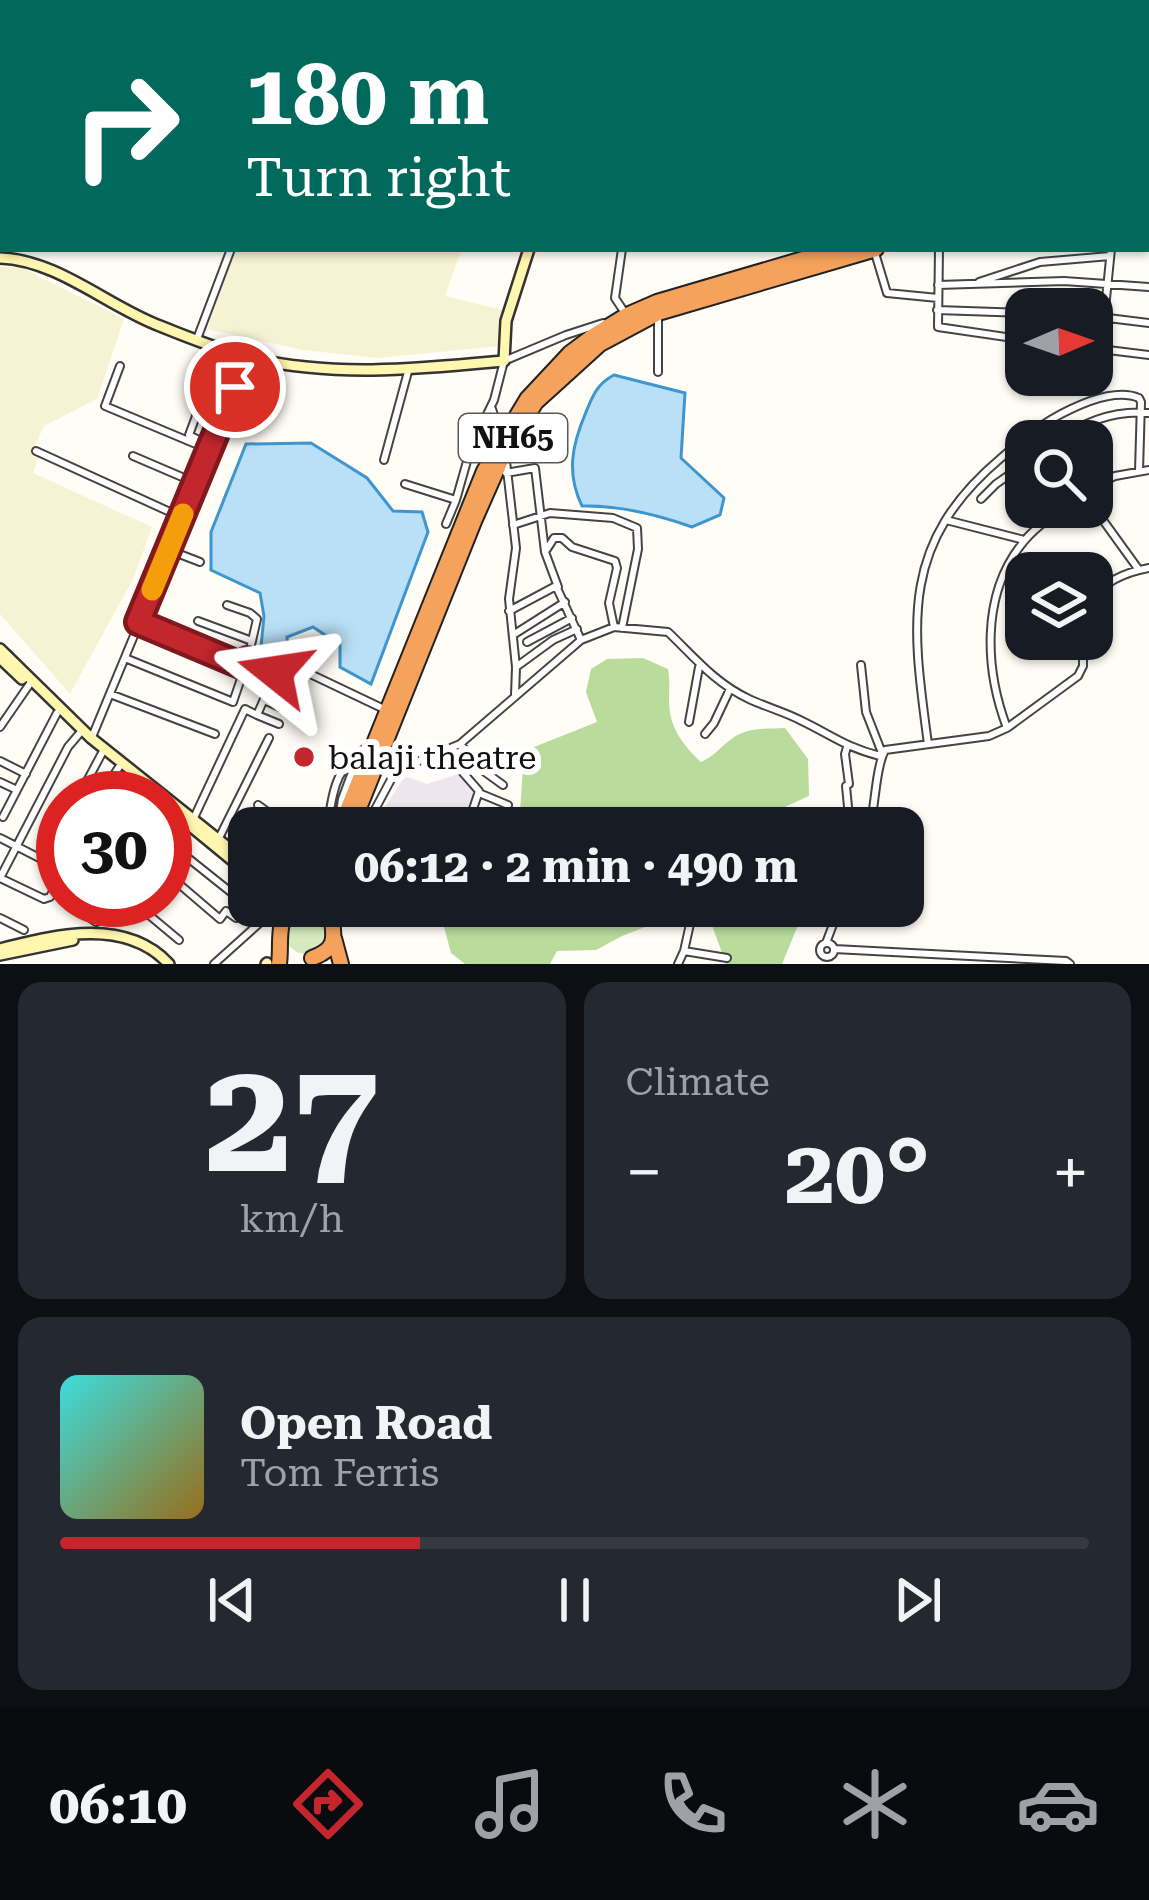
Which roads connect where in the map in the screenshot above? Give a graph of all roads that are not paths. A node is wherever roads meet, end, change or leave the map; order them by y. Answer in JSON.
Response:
{"nodes":[{"id":1,"x":230,"y":252,"type":"edge"},
{"id":2,"x":529,"y":252,"type":"edge"},
{"id":3,"x":622,"y":252,"type":"edge"},
{"id":4,"x":865,"y":252,"type":"edge"},
{"id":5,"x":876,"y":252,"type":"edge"},
{"id":6,"x":939,"y":252,"type":"edge"},
{"id":7,"x":808,"y":253,"type":"edge"},
{"id":8,"x":1111,"y":253,"type":"edge"},
{"id":9,"x":1070,"y":254,"type":"edge"},
{"id":10,"x":0,"y":258,"type":"edge"},
{"id":11,"x":1107,"y":284,"type":"junction"},
{"id":12,"x":938,"y":285,"type":"junction"},
{"id":13,"x":970,"y":285,"type":"junction"},
{"id":14,"x":1149,"y":287,"type":"edge"},
{"id":15,"x":1107,"y":288,"type":"edge"},
{"id":16,"x":938,"y":298,"type":"junction"},
{"id":17,"x":938,"y":310,"type":"junction"},
{"id":18,"x":1005,"y":312,"type":"edge"},
{"id":19,"x":658,"y":313,"type":"junction"},
{"id":20,"x":627,"y":315,"type":"junction"},
{"id":21,"x":1113,"y":318,"type":"edge"},
{"id":22,"x":1149,"y":323,"type":"edge"},
{"id":23,"x":607,"y":326,"type":"junction"},
{"id":24,"x":1005,"y":337,"type":"edge"},
{"id":25,"x":197,"y":339,"type":"junction"},
{"id":26,"x":1113,"y":351,"type":"edge"},
{"id":27,"x":1149,"y":355,"type":"edge"},
{"id":28,"x":247,"y":356,"type":"junction"},
{"id":29,"x":504,"y":361,"type":"junction"},
{"id":30,"x":119,"y":366,"type":"dead end"},
{"id":31,"x":409,"y":368,"type":"junction"},
{"id":32,"x":658,"y":372,"type":"dead end"},
{"id":33,"x":494,"y":400,"type":"junction"},
{"id":34,"x":1145,"y":413,"type":"edge"},
{"id":35,"x":222,"y":417,"type":"junction"},
{"id":36,"x":1097,"y":420,"type":"edge"},
{"id":37,"x":510,"y":423,"type":"junction"},
{"id":38,"x":207,"y":445,"type":"junction"},
{"id":39,"x":506,"y":449,"type":"junction"},
{"id":40,"x":36,"y":451,"type":"dead end"},
{"id":41,"x":133,"y":456,"type":"dead end"},
{"id":42,"x":384,"y":460,"type":"dead end"},
{"id":43,"x":1149,"y":470,"type":"edge"},
{"id":44,"x":1139,"y":471,"type":"junction"},
{"id":45,"x":506,"y":472,"type":"junction"},
{"id":46,"x":1113,"y":477,"type":"edge"},
{"id":47,"x":1005,"y":478,"type":"edge"},
{"id":48,"x":196,"y":483,"type":"junction"},
{"id":49,"x":405,"y":484,"type":"dead end"},
{"id":50,"x":981,"y":499,"type":"dead end"},
{"id":51,"x":456,"y":500,"type":"junction"},
{"id":52,"x":182,"y":517,"type":"junction"},
{"id":53,"x":540,"y":517,"type":"junction"},
{"id":54,"x":946,"y":520,"type":"junction"},
{"id":55,"x":446,"y":524,"type":"dead end"},
{"id":56,"x":512,"y":525,"type":"junction"},
{"id":57,"x":1039,"y":528,"type":"edge"},
{"id":58,"x":1109,"y":528,"type":"edge"},
{"id":59,"x":1024,"y":540,"type":"junction"},
{"id":60,"x":170,"y":550,"type":"junction"},
{"id":61,"x":545,"y":552,"type":"junction"},
{"id":62,"x":200,"y":562,"type":"dead end"},
{"id":63,"x":1149,"y":568,"type":"edge"},
{"id":64,"x":1139,"y":570,"type":"junction"},
{"id":65,"x":1113,"y":580,"type":"edge"},
{"id":66,"x":559,"y":587,"type":"junction"},
{"id":67,"x":565,"y":602,"type":"junction"},
{"id":68,"x":227,"y":605,"type":"dead end"},
{"id":69,"x":509,"y":610,"type":"junction"},
{"id":70,"x":572,"y":618,"type":"junction"},
{"id":71,"x":198,"y":621,"type":"dead end"},
{"id":72,"x":138,"y":622,"type":"junction"},
{"id":73,"x":618,"y":627,"type":"junction"},
{"id":74,"x":577,"y":629,"type":"junction"},
{"id":75,"x":513,"y":635,"type":"junction"},
{"id":76,"x":581,"y":640,"type":"junction"},
{"id":77,"x":252,"y":641,"type":"junction"},
{"id":78,"x":527,"y":642,"type":"dead end"},
{"id":79,"x":0,"y":649,"type":"edge"},
{"id":80,"x":214,"y":654,"type":"junction"},
{"id":81,"x":0,"y":658,"type":"edge"},
{"id":82,"x":125,"y":658,"type":"junction"},
{"id":83,"x":247,"y":659,"type":"junction"},
{"id":84,"x":1083,"y":660,"type":"edge"},
{"id":85,"x":211,"y":664,"type":"dead end"},
{"id":86,"x":861,"y":665,"type":"dead end"},
{"id":87,"x":699,"y":666,"type":"junction"},
{"id":88,"x":516,"y":667,"type":"junction"},
{"id":89,"x":29,"y":686,"type":"junction"},
{"id":90,"x":270,"y":686,"type":"junction"},
{"id":91,"x":730,"y":689,"type":"junction"},
{"id":92,"x":110,"y":694,"type":"junction"},
{"id":93,"x":515,"y":695,"type":"junction"},
{"id":94,"x":291,"y":696,"type":"dead end"},
{"id":95,"x":264,"y":700,"type":"junction"},
{"id":96,"x":386,"y":710,"type":"junction"},
{"id":97,"x":288,"y":711,"type":"dead end"},
{"id":98,"x":57,"y":713,"type":"junction"},
{"id":99,"x":257,"y":715,"type":"junction"},
{"id":100,"x":689,"y":722,"type":"dead end"},
{"id":101,"x":279,"y":724,"type":"dead end"},
{"id":102,"x":0,"y":728,"type":"edge"},
{"id":103,"x":1007,"y":728,"type":"junction"},
{"id":104,"x":215,"y":734,"type":"dead end"},
{"id":105,"x":705,"y":734,"type":"dead end"},
{"id":106,"x":86,"y":738,"type":"junction"},
{"id":107,"x":269,"y":738,"type":"dead end"},
{"id":108,"x":460,"y":744,"type":"junction"},
{"id":109,"x":928,"y":744,"type":"junction"},
{"id":110,"x":366,"y":747,"type":"junction"},
{"id":111,"x":847,"y":747,"type":"junction"},
{"id":112,"x":445,"y":751,"type":"junction"},
{"id":113,"x":102,"y":753,"type":"junction"},
{"id":114,"x":881,"y":755,"type":"junction"},
{"id":115,"x":0,"y":761,"type":"edge"},
{"id":116,"x":122,"y":767,"type":"junction"},
{"id":117,"x":92,"y":771,"type":"edge"},
{"id":118,"x":119,"y":771,"type":"edge"},
{"id":119,"x":127,"y":771,"type":"edge"},
{"id":120,"x":127,"y":771,"type":"edge"},
{"id":121,"x":26,"y":774,"type":"junction"},
{"id":122,"x":0,"y":782,"type":"edge"},
{"id":123,"x":503,"y":785,"type":"dead end"},
{"id":124,"x":17,"y":790,"type":"junction"},
{"id":125,"x":479,"y":793,"type":"junction"},
{"id":126,"x":258,"y":805,"type":"dead end"},
{"id":127,"x":508,"y":805,"type":"dead end"},
{"id":128,"x":261,"y":807,"type":"edge"},
{"id":129,"x":332,"y":807,"type":"edge"},
{"id":130,"x":346,"y":807,"type":"edge"},
{"id":131,"x":359,"y":807,"type":"edge"},
{"id":132,"x":378,"y":807,"type":"edge"},
{"id":133,"x":474,"y":807,"type":"edge"},
{"id":134,"x":847,"y":807,"type":"edge"},
{"id":135,"x":875,"y":807,"type":"edge"},
{"id":136,"x":3,"y":817,"type":"dead end"},
{"id":137,"x":192,"y":822,"type":"junction"},
{"id":138,"x":0,"y":838,"type":"edge"},
{"id":139,"x":218,"y":840,"type":"junction"},
{"id":140,"x":16,"y":845,"type":"junction"},
{"id":141,"x":228,"y":848,"type":"edge"},
{"id":142,"x":228,"y":855,"type":"edge"},
{"id":143,"x":36,"y":856,"type":"edge"},
{"id":144,"x":192,"y":861,"type":"edge"},
{"id":145,"x":0,"y":878,"type":"edge"},
{"id":146,"x":36,"y":895,"type":"edge"},
{"id":147,"x":192,"y":895,"type":"edge"},
{"id":148,"x":0,"y":918,"type":"edge"},
{"id":149,"x":163,"y":927,"type":"edge"},
{"id":150,"x":335,"y":927,"type":"edge"},
{"id":151,"x":689,"y":927,"type":"edge"},
{"id":152,"x":835,"y":927,"type":"edge"},
{"id":153,"x":25,"y":929,"type":"dead end"},
{"id":154,"x":279,"y":933,"type":"edge"},
{"id":155,"x":334,"y":938,"type":"junction"},
{"id":156,"x":179,"y":940,"type":"dead end"},
{"id":157,"x":830,"y":946,"type":"junction"},
{"id":158,"x":684,"y":951,"type":"junction"},
{"id":159,"x":0,"y":952,"type":"edge"},
{"id":160,"x":915,"y":952,"type":"junction"},
{"id":161,"x":728,"y":958,"type":"dead end"},
{"id":162,"x":960,"y":960,"type":"edge"},
{"id":163,"x":311,"y":961,"type":"edge"},
{"id":164,"x":1009,"y":961,"type":"edge"},
{"id":165,"x":1070,"y":963,"type":"edge"},
{"id":166,"x":165,"y":964,"type":"edge"},
{"id":167,"x":214,"y":964,"type":"edge"},
{"id":168,"x":266,"y":964,"type":"edge"},
{"id":169,"x":341,"y":964,"type":"edge"},
{"id":170,"x":678,"y":964,"type":"edge"},
{"id":171,"x":816,"y":964,"type":"edge"},
{"id":172,"x":915,"y":964,"type":"edge"}],
"edges":[{"from":1,"to":25,"type":"street"},
{"from":2,"to":29,"type":"street"},
{"from":3,"to":20,"type":"street"},
{"from":4,"to":19,"type":"highway","number":"NH65"},
{"from":5,"to":16,"type":"street"},
{"from":6,"to":12,"type":"street"},
{"from":7,"to":20,"type":"highway","number":"NH65"},
{"from":8,"to":9,"type":"street"},
{"from":8,"to":11,"type":"street"},
{"from":9,"to":13,"type":"street"},
{"from":10,"to":25,"type":"street"},
{"from":11,"to":13,"type":"street"},
{"from":11,"to":14,"type":"street"},
{"from":11,"to":15,"type":"street"},
{"from":12,"to":13,"type":"street"},
{"from":12,"to":16,"type":"street"},
{"from":16,"to":17,"type":"street"},
{"from":17,"to":18,"type":"street"},
{"from":17,"to":24,"type":"street"},
{"from":19,"to":32,"type":"street"},
{"from":19,"to":39,"type":"highway","number":"NH65"},
{"from":20,"to":23,"type":"highway","number":"NH65"},
{"from":21,"to":22,"type":"street"},
{"from":23,"to":29,"type":"street"},
{"from":23,"to":37,"type":"highway","number":"NH65"},
{"from":25,"to":28,"type":"street"},
{"from":26,"to":27,"type":"street"},
{"from":28,"to":31,"type":"street"},
{"from":28,"to":35,"type":"street"},
{"from":29,"to":31,"type":"street"},
{"from":29,"to":33,"type":"street"},
{"from":30,"to":38,"type":"street"},
{"from":31,"to":42,"type":"street"},
{"from":33,"to":37,"type":"street"},
{"from":33,"to":51,"type":"street"},
{"from":34,"to":36,"type":"street"},
{"from":34,"to":44,"type":"street"},
{"from":34,"to":54,"type":"street"},
{"from":35,"to":38,"type":"street"},
{"from":35,"to":38,"type":"street"},
{"from":37,"to":96,"type":"highway","number":"NH65"},
{"from":38,"to":48,"type":"street"},
{"from":39,"to":45,"type":"street"},
{"from":39,"to":131,"type":"highway","number":"NH65"},
{"from":40,"to":52,"type":"street"},
{"from":41,"to":48,"type":"street"},
{"from":43,"to":44,"type":"street"},
{"from":44,"to":46,"type":"street"},
{"from":45,"to":53,"type":"street"},
{"from":45,"to":56,"type":"street"},
{"from":47,"to":50,"type":"street"},
{"from":48,"to":52,"type":"street"},
{"from":49,"to":51,"type":"street"},
{"from":51,"to":55,"type":"street"},
{"from":52,"to":60,"type":"street"},
{"from":53,"to":56,"type":"street"},
{"from":53,"to":61,"type":"street"},
{"from":53,"to":73,"type":"street"},
{"from":54,"to":59,"type":"street"},
{"from":54,"to":109,"type":"street"},
{"from":56,"to":69,"type":"street"},
{"from":57,"to":59,"type":"street"},
{"from":58,"to":64,"type":"street"},
{"from":59,"to":103,"type":"street"},
{"from":60,"to":62,"type":"street"},
{"from":60,"to":72,"type":"street"},
{"from":61,"to":66,"type":"street"},
{"from":61,"to":73,"type":"street"},
{"from":63,"to":64,"type":"street"},
{"from":64,"to":65,"type":"street"},
{"from":66,"to":67,"type":"street"},
{"from":66,"to":69,"type":"street"},
{"from":67,"to":70,"type":"street"},
{"from":67,"to":75,"type":"street"},
{"from":68,"to":77,"type":"street"},
{"from":69,"to":75,"type":"street"},
{"from":70,"to":74,"type":"street"},
{"from":70,"to":78,"type":"street"},
{"from":71,"to":77,"type":"street"},
{"from":72,"to":80,"type":"street"},
{"from":72,"to":82,"type":"street"},
{"from":73,"to":76,"type":"street"},
{"from":73,"to":87,"type":"street"},
{"from":74,"to":76,"type":"street"},
{"from":74,"to":88,"type":"street"},
{"from":75,"to":88,"type":"street"},
{"from":76,"to":93,"type":"street"},
{"from":77,"to":83,"type":"street"},
{"from":79,"to":106,"type":"street"},
{"from":80,"to":83,"type":"street"},
{"from":80,"to":85,"type":"street"},
{"from":81,"to":89,"type":"street"},
{"from":82,"to":83,"type":"street"},
{"from":82,"to":92,"type":"street"},
{"from":83,"to":90,"type":"street"},
{"from":83,"to":96,"type":"street"},
{"from":84,"to":103,"type":"street"},
{"from":86,"to":114,"type":"street"},
{"from":87,"to":91,"type":"street"},
{"from":87,"to":100,"type":"street"},
{"from":88,"to":93,"type":"street"},
{"from":89,"to":98,"type":"street"},
{"from":89,"to":102,"type":"street"},
{"from":90,"to":94,"type":"street"},
{"from":90,"to":95,"type":"street"},
{"from":91,"to":105,"type":"street"},
{"from":91,"to":111,"type":"street"},
{"from":92,"to":104,"type":"street"},
{"from":92,"to":106,"type":"street"},
{"from":93,"to":108,"type":"street"},
{"from":95,"to":97,"type":"street"},
{"from":95,"to":99,"type":"street"},
{"from":96,"to":110,"type":"highway","number":"NH65"},
{"from":98,"to":106,"type":"street"},
{"from":98,"to":121,"type":"street"},
{"from":99,"to":101,"type":"street"},
{"from":99,"to":137,"type":"street"},
{"from":103,"to":109,"type":"street"},
{"from":106,"to":113,"type":"street"},
{"from":106,"to":116,"type":"street"},
{"from":106,"to":140,"type":"street"},
{"from":107,"to":139,"type":"street"},
{"from":108,"to":112,"type":"street"},
{"from":108,"to":123,"type":"street"},
{"from":109,"to":114,"type":"street"},
{"from":110,"to":129,"type":"street"},
{"from":110,"to":130,"type":"highway","number":"NH65"},
{"from":111,"to":114,"type":"street"},
{"from":111,"to":134,"type":"street"},
{"from":112,"to":125,"type":"street"},
{"from":112,"to":132,"type":"street"},
{"from":113,"to":116,"type":"street"},
{"from":113,"to":117,"type":"street"},
{"from":114,"to":135,"type":"street"},
{"from":115,"to":121,"type":"street"},
{"from":116,"to":118,"type":"street"},
{"from":116,"to":119,"type":"street"},
{"from":116,"to":120,"type":"street"},
{"from":121,"to":124,"type":"street"},
{"from":122,"to":124,"type":"street"},
{"from":124,"to":136,"type":"street"},
{"from":125,"to":127,"type":"street"},
{"from":125,"to":133,"type":"street"},
{"from":126,"to":128,"type":"street"},
{"from":137,"to":139,"type":"street"},
{"from":137,"to":142,"type":"street"},
{"from":138,"to":140,"type":"street"},
{"from":139,"to":141,"type":"street"},
{"from":140,"to":143,"type":"street"},
{"from":140,"to":145,"type":"street"},
{"from":144,"to":147,"type":"street"},
{"from":145,"to":146,"type":"street"},
{"from":148,"to":153,"type":"street"},
{"from":149,"to":156,"type":"street"},
{"from":150,"to":155,"type":"highway"},
{"from":151,"to":158,"type":"street"},
{"from":152,"to":157,"type":"street"},
{"from":154,"to":163,"type":"highway"},
{"from":154,"to":167,"type":"street"},
{"from":154,"to":168,"type":"street"},
{"from":155,"to":163,"type":"highway"},
{"from":155,"to":169,"type":"highway"},
{"from":157,"to":160,"type":"street"},
{"from":157,"to":171,"type":"street"},
{"from":158,"to":161,"type":"street"},
{"from":158,"to":170,"type":"street"},
{"from":159,"to":166,"type":"street"},
{"from":160,"to":162,"type":"street"},
{"from":160,"to":172,"type":"street"},
{"from":162,"to":164,"type":"street"},
{"from":164,"to":165,"type":"street"}]}
